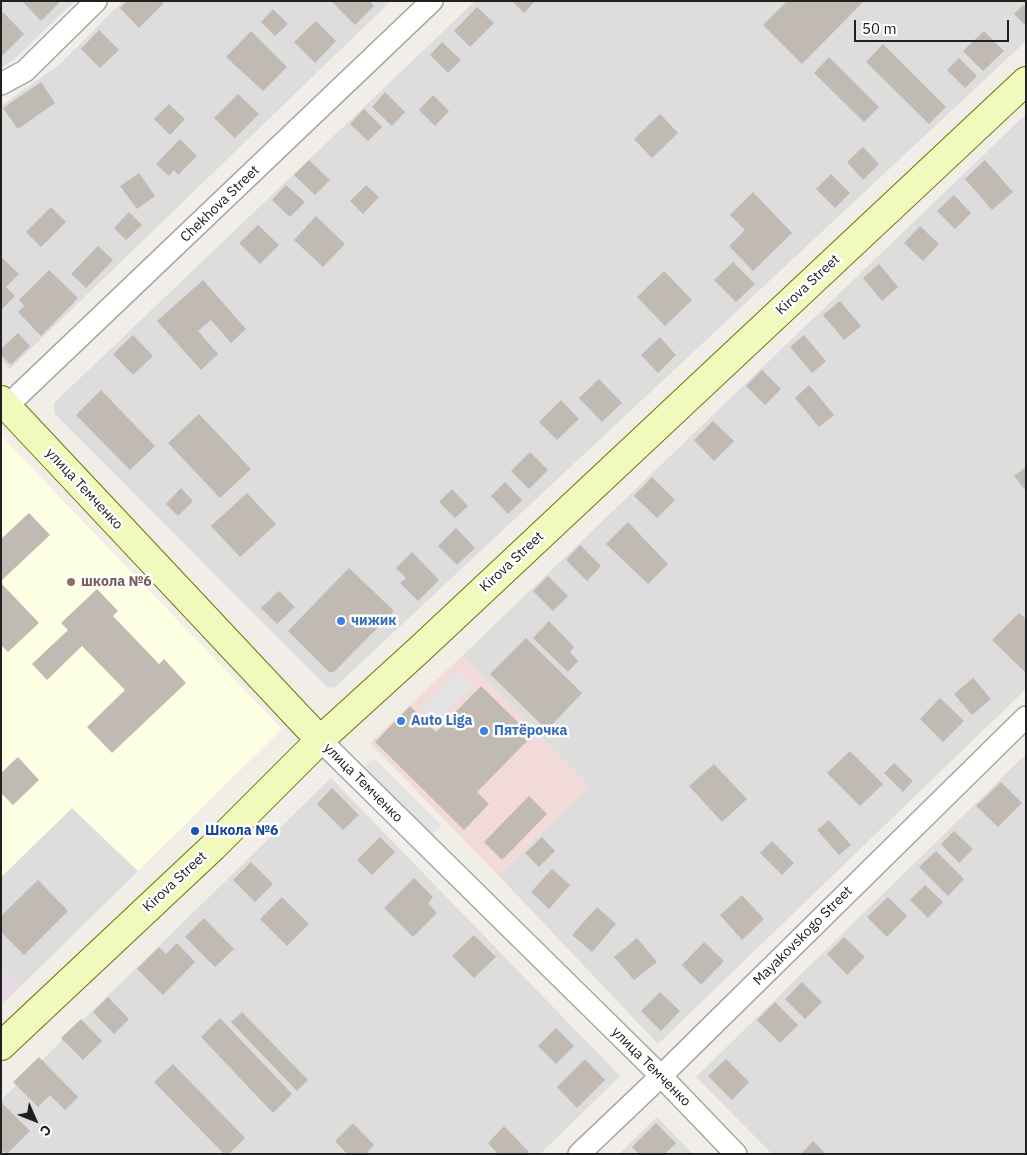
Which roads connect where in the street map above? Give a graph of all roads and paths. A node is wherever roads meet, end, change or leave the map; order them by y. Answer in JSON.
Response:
{"nodes":[{"id":1,"x":96,"y":1,"type":"edge"},
{"id":2,"x":432,"y":1,"type":"edge"},
{"id":3,"x":1026,"y":81,"type":"edge"},
{"id":4,"x":1,"y":84,"type":"edge"},
{"id":5,"x":4,"y":403,"type":"edge"},
{"id":6,"x":1026,"y":717,"type":"edge"},
{"id":7,"x":320,"y":740,"type":"junction"},
{"id":8,"x":1,"y":1046,"type":"edge"},
{"id":9,"x":661,"y":1076,"type":"junction"},
{"id":10,"x":580,"y":1154,"type":"edge"},
{"id":11,"x":736,"y":1154,"type":"edge"}],
"edges":[{"from":1,"to":4,"type":"street"},
{"from":2,"to":5,"type":"street","name":"Chekhova Street"},
{"from":3,"to":7,"type":"main road","name":"Kirova Street"},
{"from":5,"to":7,"type":"main road","name":"улица Темченко"},
{"from":6,"to":9,"type":"street","name":"Mayakovskogo Street"},
{"from":7,"to":8,"type":"main road","name":"Kirova Street"},
{"from":7,"to":9,"type":"street","name":"улица Темченко"},
{"from":9,"to":10,"type":"street","name":"Mayakovskogo Street"},
{"from":9,"to":11,"type":"street","name":"улица Темченко"}]}
